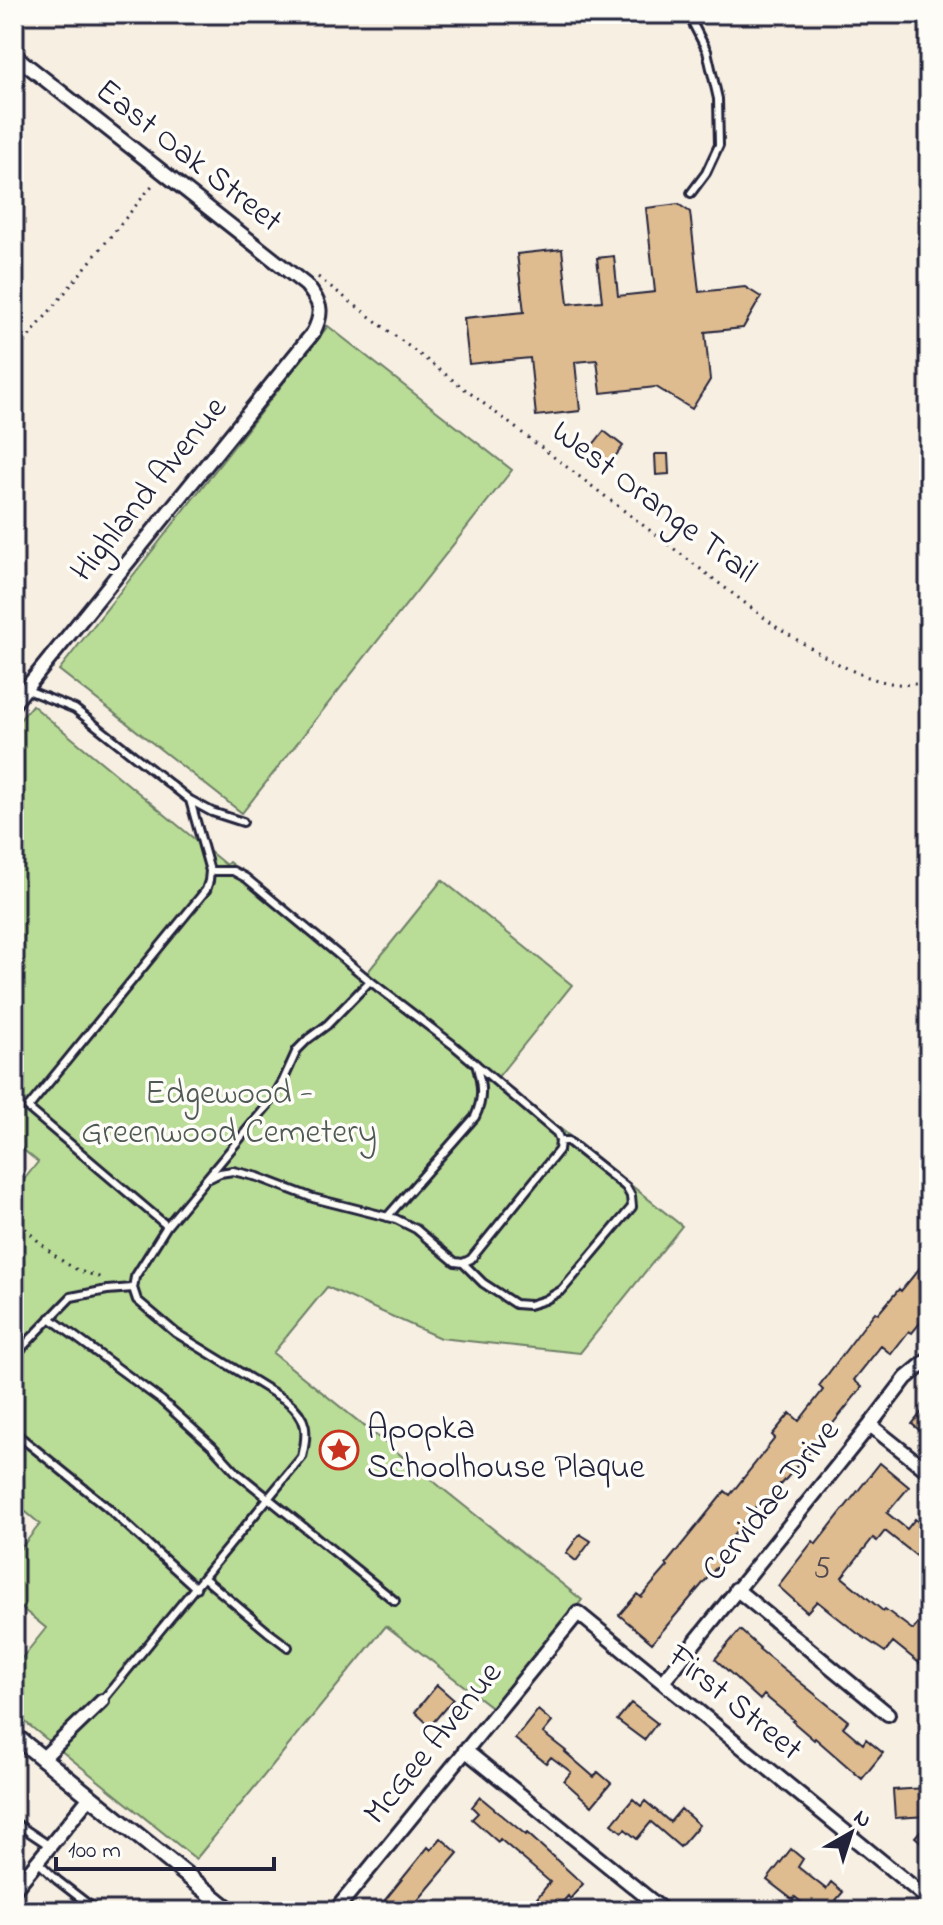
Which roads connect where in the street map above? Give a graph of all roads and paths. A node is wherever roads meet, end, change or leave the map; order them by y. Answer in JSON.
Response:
{"nodes":[{"id":1,"x":688,"y":14,"type":"edge"},
{"id":2,"x":14,"y":55,"type":"edge"},
{"id":3,"x":163,"y":173,"type":"junction"},
{"id":4,"x":691,"y":193,"type":"dead end"},
{"id":5,"x":320,"y":309,"type":"joint"},
{"id":6,"x":367,"y":316,"type":"dead end"},
{"id":7,"x":14,"y":355,"type":"edge"},
{"id":8,"x":929,"y":681,"type":"edge"},
{"id":9,"x":25,"y":689,"type":"junction"},
{"id":10,"x":14,"y":703,"type":"edge"},
{"id":11,"x":190,"y":800,"type":"junction"},
{"id":12,"x":243,"y":822,"type":"dead end"},
{"id":13,"x":210,"y":871,"type":"junction"},
{"id":14,"x":370,"y":981,"type":"junction"},
{"id":15,"x":476,"y":1064,"type":"junction"},
{"id":16,"x":560,"y":1141,"type":"junction"},
{"id":17,"x":206,"y":1179,"type":"junction"},
{"id":18,"x":14,"y":1217,"type":"edge"},
{"id":19,"x":387,"y":1217,"type":"junction"},
{"id":20,"x":167,"y":1226,"type":"junction"},
{"id":21,"x":463,"y":1263,"type":"junction"},
{"id":22,"x":133,"y":1288,"type":"junction"},
{"id":23,"x":50,"y":1318,"type":"junction"},
{"id":24,"x":14,"y":1356,"type":"edge"},
{"id":25,"x":929,"y":1359,"type":"edge"},
{"id":26,"x":870,"y":1425,"type":"junction"},
{"id":27,"x":14,"y":1432,"type":"edge"},
{"id":28,"x":929,"y":1472,"type":"edge"},
{"id":29,"x":269,"y":1498,"type":"junction"},
{"id":30,"x":204,"y":1578,"type":"junction"},
{"id":31,"x":196,"y":1588,"type":"junction"},
{"id":32,"x":736,"y":1589,"type":"junction"},
{"id":33,"x":395,"y":1601,"type":"dead end"},
{"id":34,"x":578,"y":1613,"type":"joint"},
{"id":35,"x":288,"y":1647,"type":"dead end"},
{"id":36,"x":663,"y":1682,"type":"junction"},
{"id":37,"x":102,"y":1701,"type":"joint"},
{"id":38,"x":888,"y":1714,"type":"dead end"},
{"id":39,"x":14,"y":1735,"type":"edge"},
{"id":40,"x":465,"y":1750,"type":"junction"},
{"id":41,"x":42,"y":1759,"type":"junction"},
{"id":42,"x":90,"y":1797,"type":"junction"},
{"id":43,"x":14,"y":1822,"type":"edge"},
{"id":44,"x":50,"y":1846,"type":"junction"},
{"id":45,"x":37,"y":1861,"type":"junction"},
{"id":46,"x":14,"y":1890,"type":"edge"},
{"id":47,"x":929,"y":1900,"type":"edge"},
{"id":48,"x":97,"y":1911,"type":"edge"},
{"id":49,"x":231,"y":1911,"type":"edge"},
{"id":50,"x":335,"y":1911,"type":"edge"},
{"id":51,"x":664,"y":1911,"type":"edge"}],
"edges":[{"from":1,"to":4,"type":"lane"},
{"from":2,"to":3,"type":"street","name":"East Oak Street"},
{"from":3,"to":5,"type":"street","name":"East Oak Street"},
{"from":3,"to":7,"type":"path"},
{"from":5,"to":9,"type":"street","name":"Highland Avenue"},
{"from":6,"to":8,"type":"path","name":"West Orange Trail"},
{"from":9,"to":10,"type":"street","name":"Highland Avenue"},
{"from":9,"to":11,"type":"lane"},
{"from":11,"to":12,"type":"lane"},
{"from":11,"to":13,"type":"lane"},
{"from":13,"to":14,"type":"lane"},
{"from":13,"to":20,"type":"lane"},
{"from":14,"to":15,"type":"lane"},
{"from":14,"to":17,"type":"lane"},
{"from":15,"to":16,"type":"lane"},
{"from":15,"to":19,"type":"lane"},
{"from":16,"to":21,"type":"lane"},
{"from":16,"to":21,"type":"lane"},
{"from":17,"to":19,"type":"lane"},
{"from":17,"to":20,"type":"lane"},
{"from":18,"to":22,"type":"path"},
{"from":19,"to":21,"type":"lane"},
{"from":20,"to":22,"type":"lane"},
{"from":22,"to":23,"type":"lane"},
{"from":22,"to":29,"type":"lane"},
{"from":23,"to":24,"type":"lane"},
{"from":23,"to":29,"type":"lane"},
{"from":25,"to":26,"type":"street","name":"Cervidae Drive"},
{"from":26,"to":28,"type":"street"},
{"from":26,"to":32,"type":"street","name":"Cervidae Drive"},
{"from":27,"to":31,"type":"lane"},
{"from":29,"to":30,"type":"lane"},
{"from":29,"to":33,"type":"lane"},
{"from":30,"to":31,"type":"lane"},
{"from":30,"to":35,"type":"lane"},
{"from":31,"to":37,"type":"lane"},
{"from":32,"to":36,"type":"street","name":"Cervidae Drive"},
{"from":32,"to":38,"type":"street"},
{"from":34,"to":36,"type":"street","name":"First Street"},
{"from":34,"to":40,"type":"street","name":"McGee Avenue"},
{"from":36,"to":47,"type":"street","name":"First Street"},
{"from":37,"to":41,"type":"street"},
{"from":39,"to":41,"type":"street"},
{"from":40,"to":50,"type":"street","name":"McGee Avenue"},
{"from":40,"to":51,"type":"street"},
{"from":41,"to":42,"type":"street"},
{"from":42,"to":44,"type":"street"},
{"from":42,"to":49,"type":"street"},
{"from":43,"to":44,"type":"lane"},
{"from":44,"to":45,"type":"street"},
{"from":45,"to":46,"type":"street"},
{"from":45,"to":48,"type":"lane"}]}
